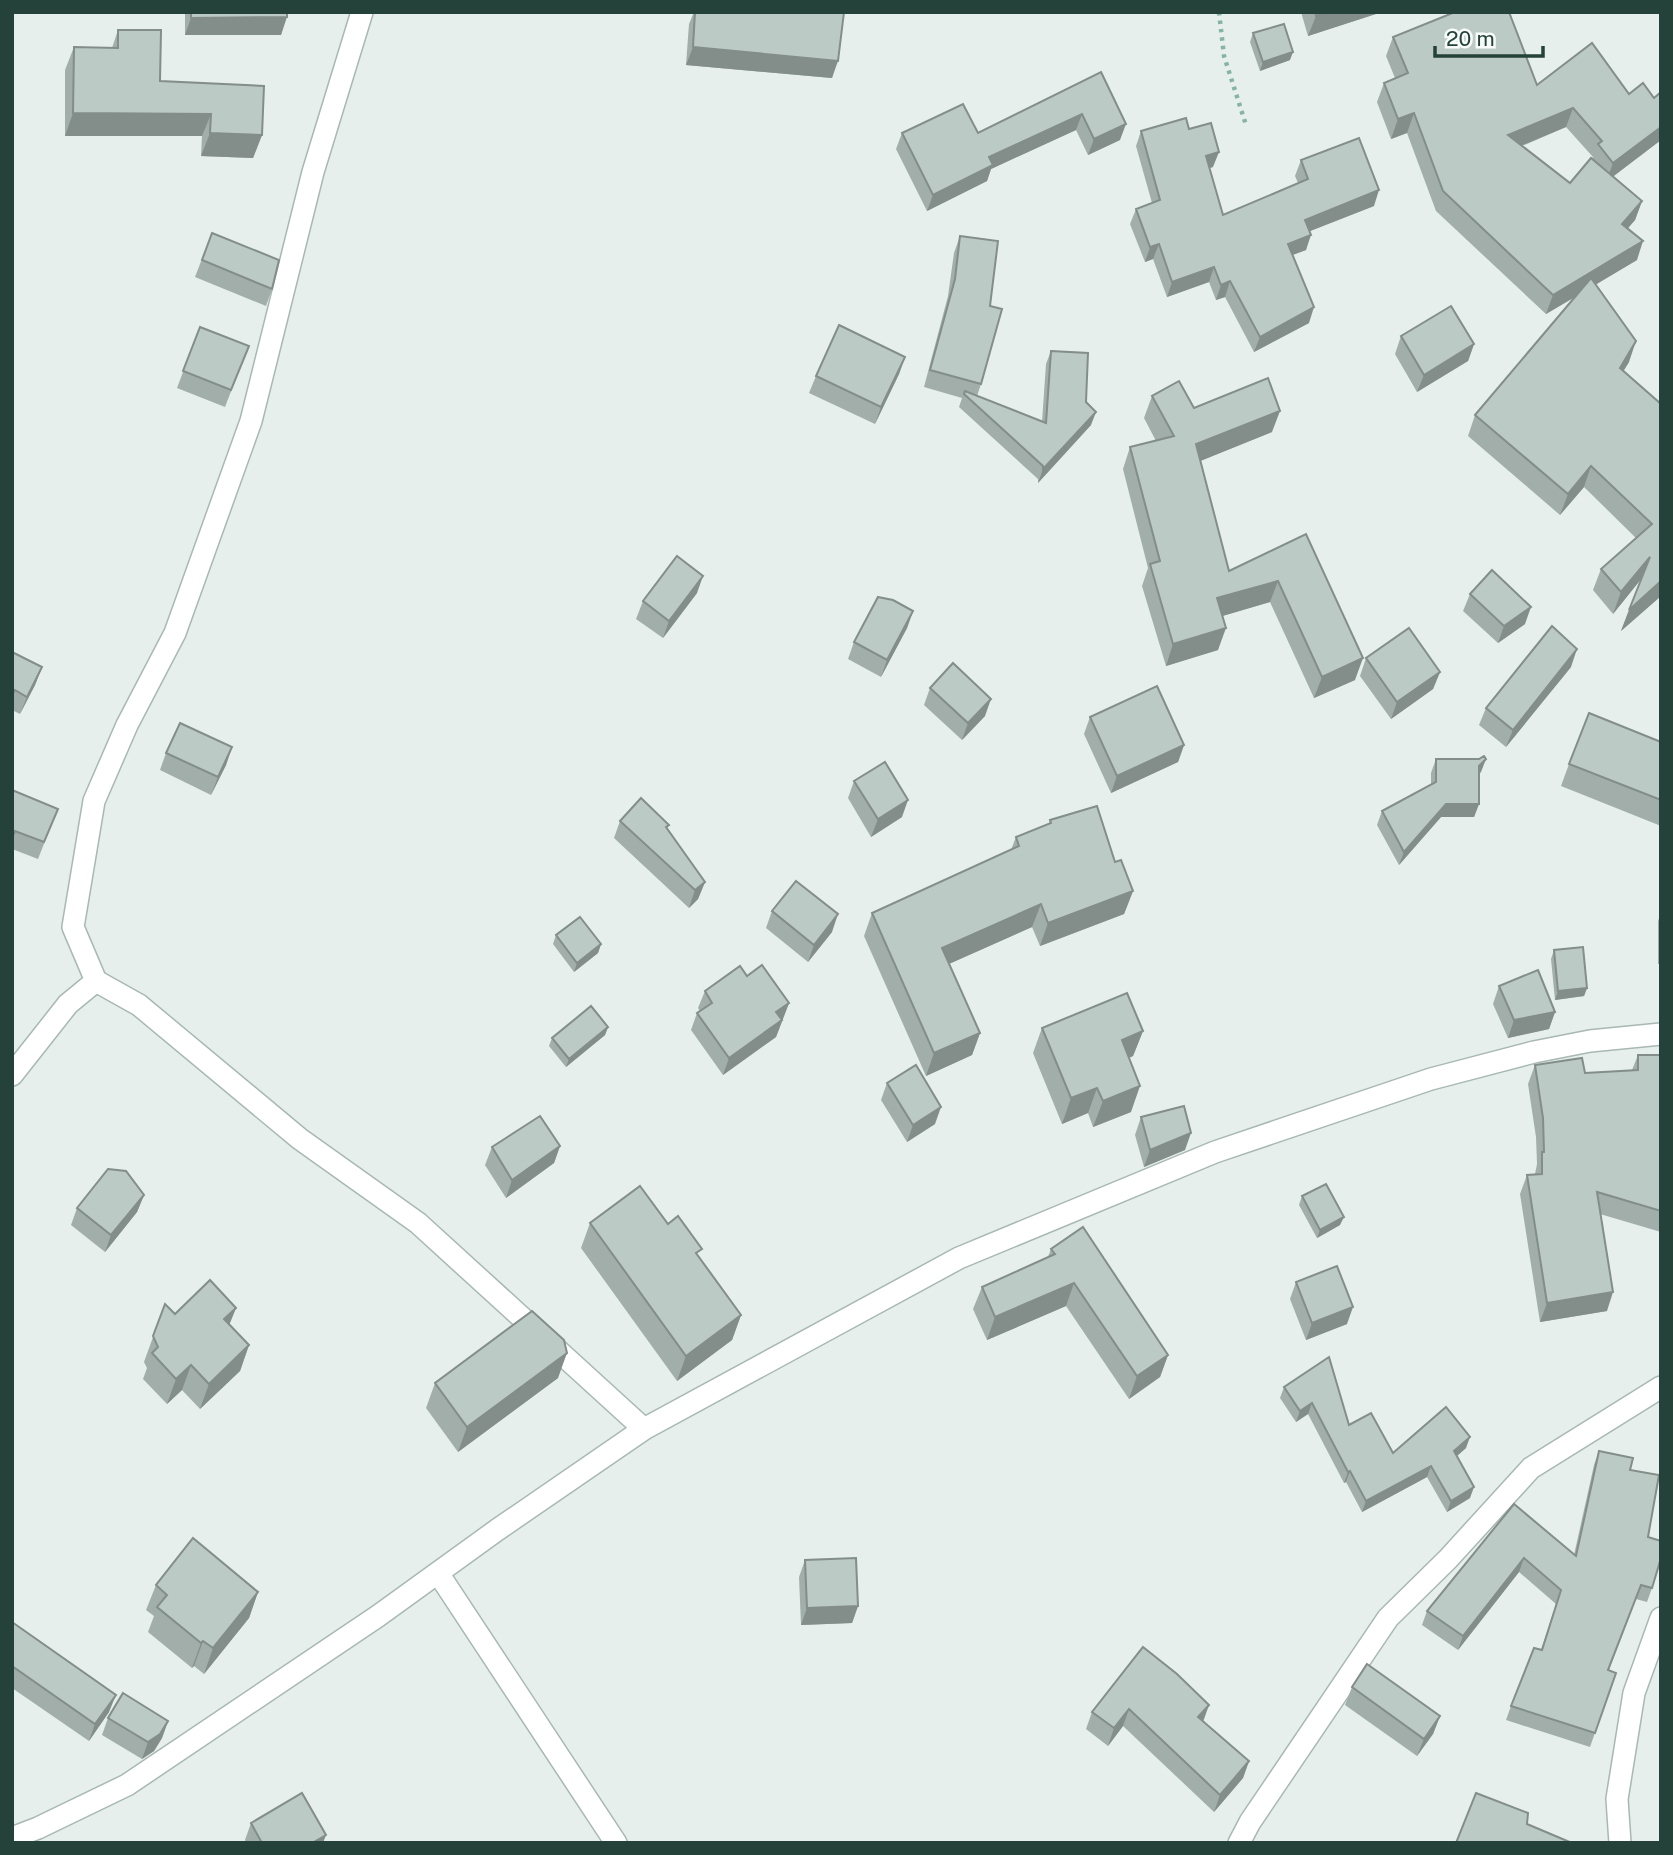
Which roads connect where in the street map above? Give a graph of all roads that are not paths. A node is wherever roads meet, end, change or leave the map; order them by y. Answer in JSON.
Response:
{"nodes":[{"id":1,"x":362,"y":12,"type":"edge"},
{"id":2,"x":96,"y":981,"type":"junction"},
{"id":3,"x":1661,"y":1034,"type":"edge"},
{"id":4,"x":12,"y":1075,"type":"edge"},
{"id":5,"x":1661,"y":1387,"type":"edge"},
{"id":6,"x":644,"y":1429,"type":"junction"},
{"id":7,"x":438,"y":1573,"type":"junction"},
{"id":8,"x":1661,"y":1618,"type":"edge"},
{"id":9,"x":36,"y":1836,"type":"edge"},
{"id":10,"x":12,"y":1838,"type":"edge"},
{"id":11,"x":617,"y":1843,"type":"edge"},
{"id":12,"x":1239,"y":1843,"type":"edge"},
{"id":13,"x":1620,"y":1843,"type":"edge"}],
"edges":[{"from":1,"to":2,"type":"street"},
{"from":2,"to":4,"type":"street"},
{"from":2,"to":6,"type":"street"},
{"from":3,"to":6,"type":"street"},
{"from":5,"to":12,"type":"street"},
{"from":6,"to":7,"type":"street"},
{"from":7,"to":9,"type":"street"},
{"from":7,"to":11,"type":"street"},
{"from":8,"to":13,"type":"street"},
{"from":9,"to":10,"type":"street"}]}
